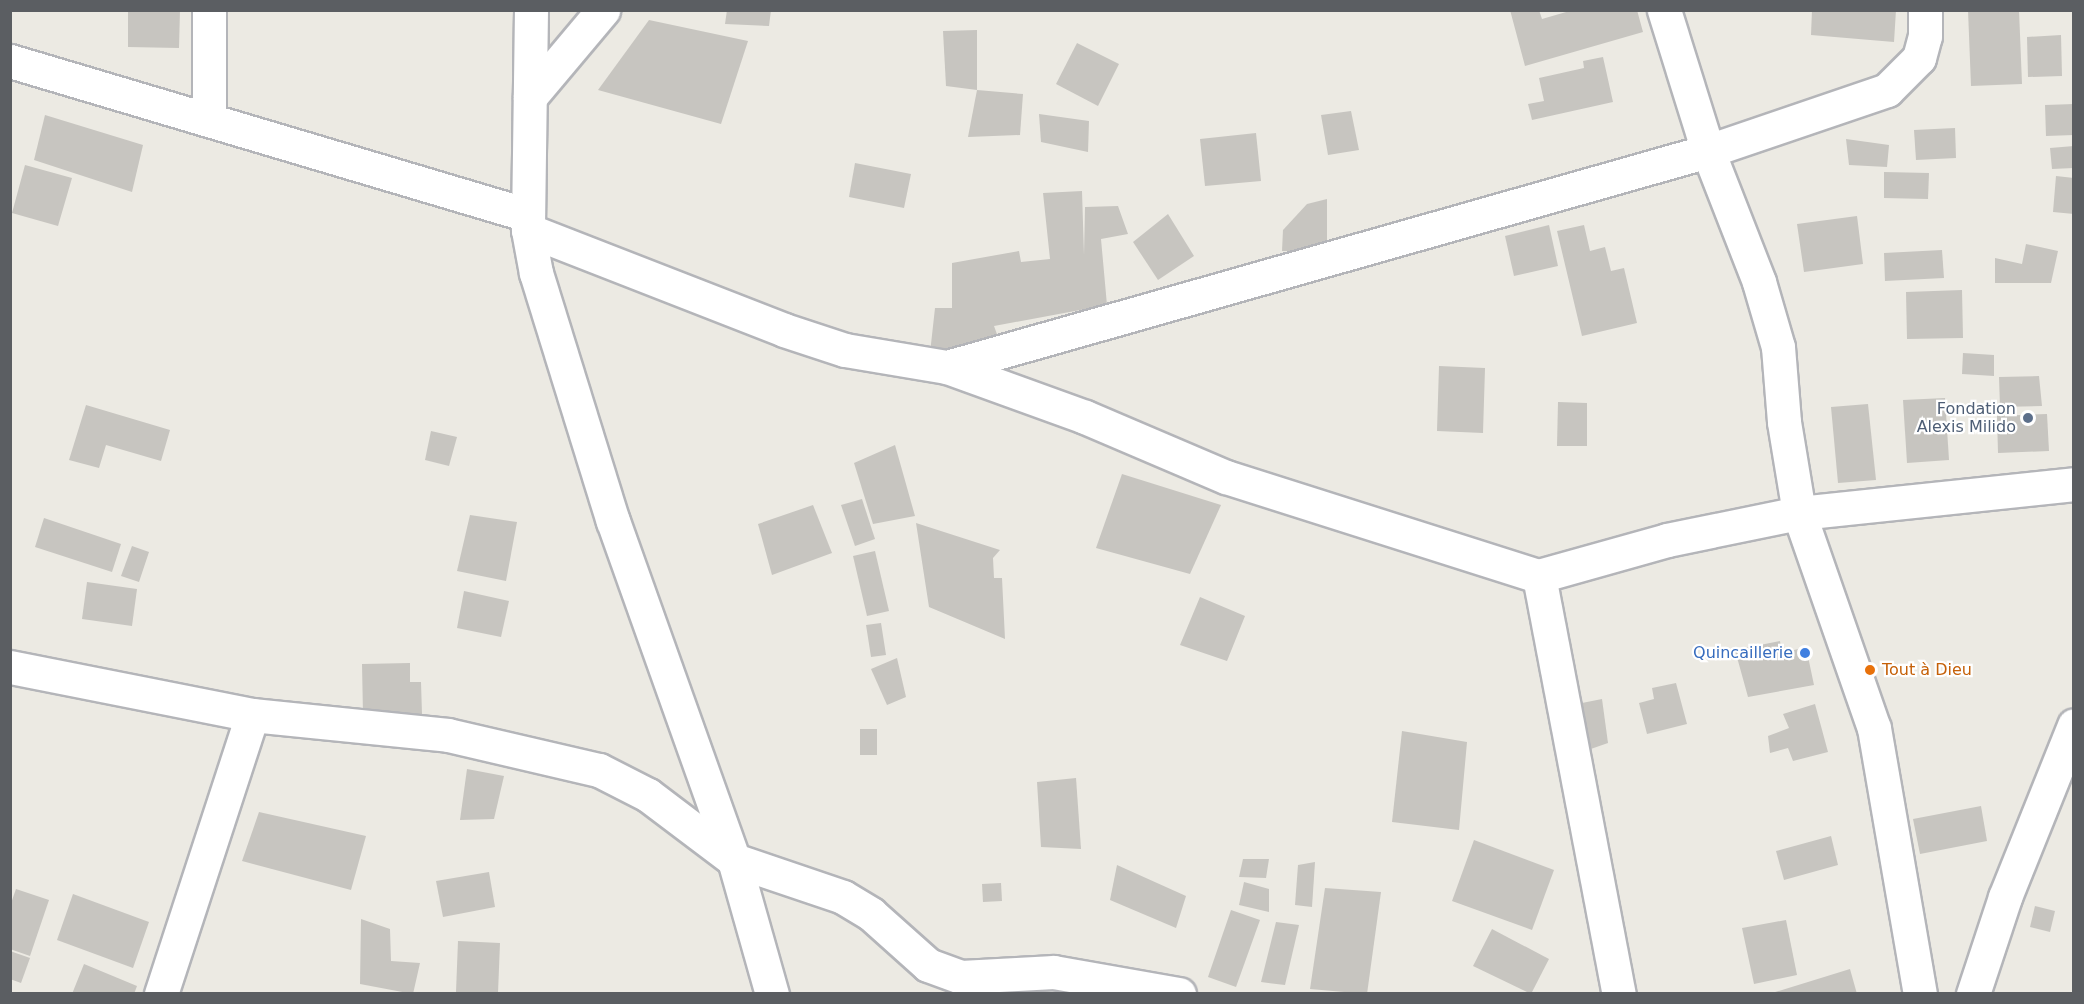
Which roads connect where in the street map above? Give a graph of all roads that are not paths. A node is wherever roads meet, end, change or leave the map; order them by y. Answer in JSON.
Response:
{"nodes":[{"id":1,"x":208,"y":10,"type":"edge"},
{"id":2,"x":531,"y":10,"type":"edge"},
{"id":3,"x":603,"y":10,"type":"edge"},
{"id":4,"x":1664,"y":10,"type":"edge"},
{"id":5,"x":1925,"y":10,"type":"edge"},
{"id":6,"x":10,"y":62,"type":"edge"},
{"id":7,"x":530,"y":97,"type":"junction"},
{"id":8,"x":209,"y":120,"type":"junction"},
{"id":9,"x":1708,"y":151,"type":"junction"},
{"id":10,"x":528,"y":222,"type":"junction"},
{"id":11,"x":947,"y":367,"type":"junction"},
{"id":12,"x":2073,"y":484,"type":"edge"},
{"id":13,"x":1799,"y":513,"type":"junction"},
{"id":14,"x":1539,"y":576,"type":"junction"},
{"id":15,"x":10,"y":667,"type":"edge"},
{"id":16,"x":252,"y":715,"type":"junction"},
{"id":17,"x":2073,"y":725,"type":"edge"},
{"id":18,"x":734,"y":860,"type":"junction"},
{"id":19,"x":963,"y":985,"type":"edge"},
{"id":20,"x":161,"y":993,"type":"edge"},
{"id":21,"x":772,"y":993,"type":"edge"},
{"id":22,"x":1179,"y":993,"type":"edge"},
{"id":23,"x":1619,"y":993,"type":"edge"},
{"id":24,"x":1920,"y":993,"type":"edge"},
{"id":25,"x":1973,"y":993,"type":"edge"}],
"edges":[{"from":1,"to":8,"type":"street"},
{"from":2,"to":7,"type":"street"},
{"from":3,"to":7,"type":"street"},
{"from":4,"to":9,"type":"street"},
{"from":5,"to":9,"type":"street"},
{"from":6,"to":8,"type":"street"},
{"from":7,"to":10,"type":"street"},
{"from":8,"to":10,"type":"street"},
{"from":9,"to":11,"type":"street"},
{"from":9,"to":13,"type":"street"},
{"from":10,"to":11,"type":"street"},
{"from":10,"to":18,"type":"street"},
{"from":11,"to":14,"type":"street"},
{"from":12,"to":13,"type":"street"},
{"from":13,"to":14,"type":"street"},
{"from":13,"to":24,"type":"street"},
{"from":14,"to":23,"type":"street"},
{"from":15,"to":16,"type":"street"},
{"from":16,"to":18,"type":"street"},
{"from":16,"to":20,"type":"street"},
{"from":17,"to":25,"type":"street"},
{"from":18,"to":19,"type":"street"},
{"from":18,"to":21,"type":"street"},
{"from":19,"to":22,"type":"street"}]}
